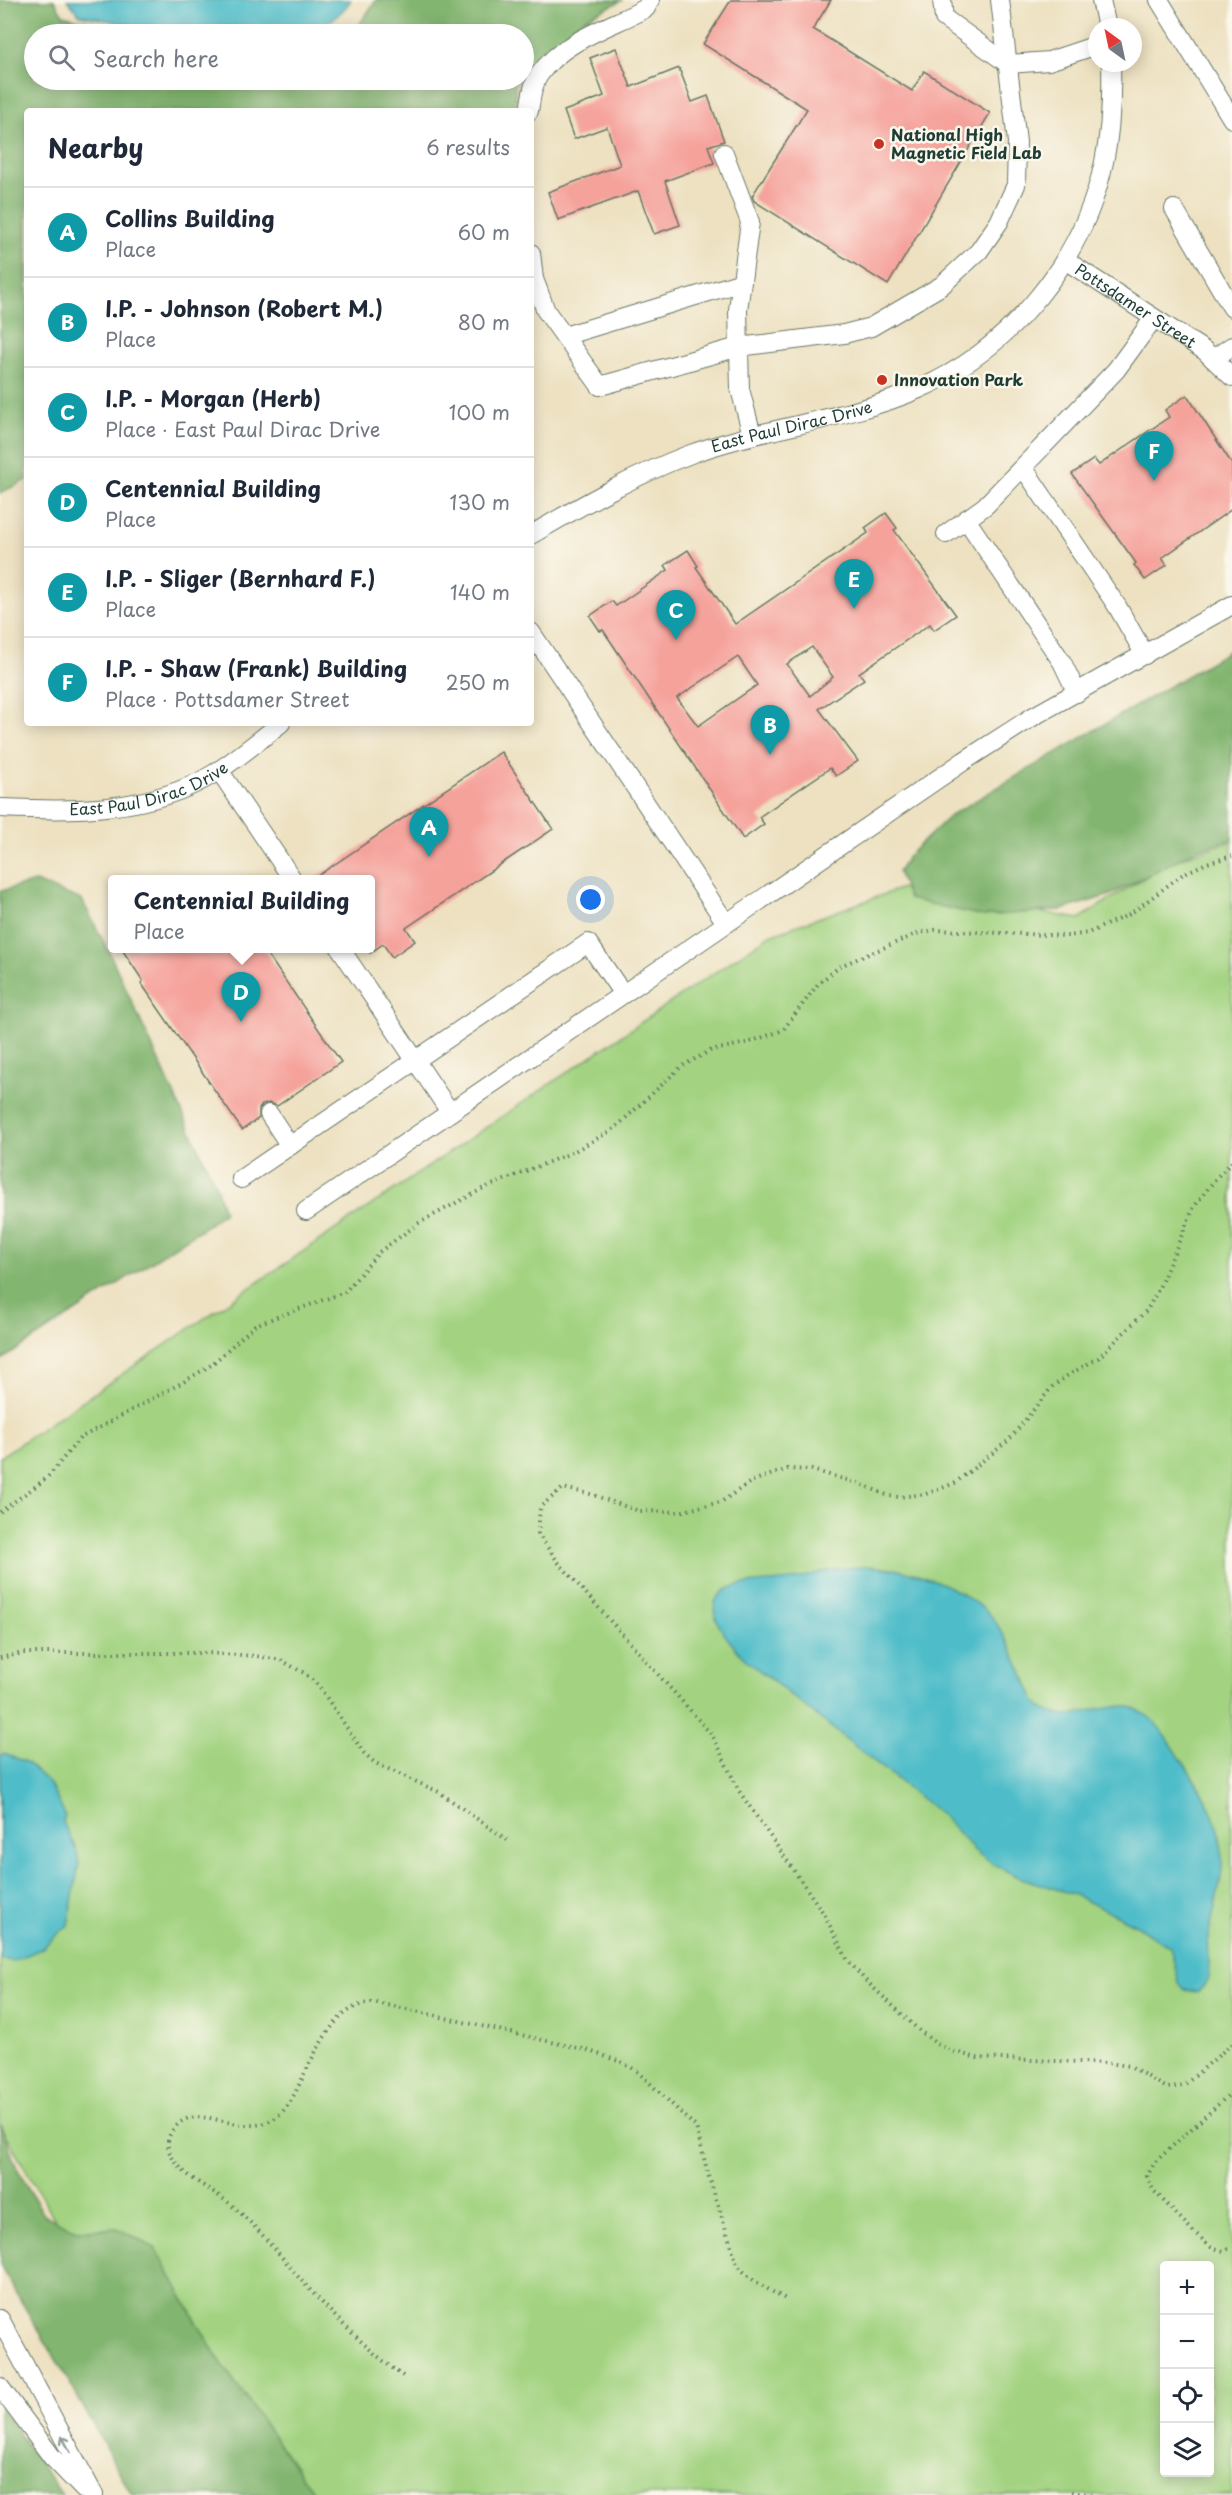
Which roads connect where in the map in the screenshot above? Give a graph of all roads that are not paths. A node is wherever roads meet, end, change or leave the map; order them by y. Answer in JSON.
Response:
{"nodes":[{"id":1,"x":650,"y":0,"type":"edge"},
{"id":2,"x":942,"y":0,"type":"edge"},
{"id":3,"x":1000,"y":0,"type":"edge"},
{"id":4,"x":1101,"y":0,"type":"edge"},
{"id":5,"x":1159,"y":0,"type":"edge"},
{"id":6,"x":1105,"y":18,"type":"edge"},
{"id":7,"x":1088,"y":48,"type":"edge"},
{"id":8,"x":1008,"y":64,"type":"junction"},
{"id":9,"x":1111,"y":72,"type":"edge"},
{"id":10,"x":534,"y":84,"type":"edge"},
{"id":11,"x":532,"y":90,"type":"edge"},
{"id":12,"x":529,"y":108,"type":"edge"},
{"id":13,"x":1232,"y":119,"type":"edge"},
{"id":14,"x":724,"y":153,"type":"dead end"},
{"id":15,"x":1174,"y":209,"type":"dead end"},
{"id":16,"x":1065,"y":261,"type":"junction"},
{"id":17,"x":534,"y":279,"type":"edge"},
{"id":18,"x":742,"y":282,"type":"junction"},
{"id":19,"x":1232,"y":309,"type":"edge"},
{"id":20,"x":1154,"y":318,"type":"junction"},
{"id":21,"x":564,"y":336,"type":"junction"},
{"id":22,"x":1232,"y":346,"type":"edge"},
{"id":23,"x":739,"y":347,"type":"junction"},
{"id":24,"x":1213,"y":359,"type":"junction"},
{"id":25,"x":1232,"y":377,"type":"edge"},
{"id":26,"x":752,"y":435,"type":"junction"},
{"id":27,"x":1023,"y":467,"type":"junction"},
{"id":28,"x":966,"y":519,"type":"junction"},
{"id":29,"x":534,"y":533,"type":"edge"},
{"id":30,"x":946,"y":534,"type":"dead end"},
{"id":31,"x":1232,"y":605,"type":"edge"},
{"id":32,"x":534,"y":636,"type":"edge"},
{"id":33,"x":1144,"y":655,"type":"junction"},
{"id":34,"x":1077,"y":693,"type":"junction"},
{"id":35,"x":276,"y":726,"type":"edge"},
{"id":36,"x":219,"y":770,"type":"junction"},
{"id":37,"x":0,"y":808,"type":"edge"},
{"id":38,"x":290,"y":875,"type":"edge"},
{"id":39,"x":726,"y":923,"type":"junction"},
{"id":40,"x":342,"y":953,"type":"edge"},
{"id":41,"x":623,"y":994,"type":"junction"},
{"id":42,"x":415,"y":1061,"type":"junction"},
{"id":43,"x":450,"y":1112,"type":"junction"},
{"id":44,"x":269,"y":1114,"type":"dead end"},
{"id":45,"x":290,"y":1146,"type":"junction"},
{"id":46,"x":241,"y":1179,"type":"dead end"},
{"id":47,"x":306,"y":1211,"type":"dead end"},
{"id":48,"x":0,"y":2319,"type":"edge"},
{"id":49,"x":0,"y":2387,"type":"edge"},
{"id":50,"x":89,"y":2495,"type":"edge"},
{"id":51,"x":94,"y":2495,"type":"edge"}],
"edges":[{"from":1,"to":10,"type":"street"},
{"from":2,"to":8,"type":"street"},
{"from":3,"to":8,"type":"street"},
{"from":4,"to":6,"type":"street"},
{"from":5,"to":13,"type":"street"},
{"from":7,"to":8,"type":"street"},
{"from":8,"to":23,"type":"street"},
{"from":9,"to":16,"type":"street","name":"East Paul Dirac Drive"},
{"from":11,"to":12,"type":"street"},
{"from":14,"to":18,"type":"street"},
{"from":15,"to":19,"type":"street"},
{"from":16,"to":20,"type":"street","name":"Pottsdamer Street"},
{"from":16,"to":26,"type":"street","name":"East Paul Dirac Drive"},
{"from":17,"to":21,"type":"street"},
{"from":18,"to":21,"type":"street"},
{"from":18,"to":23,"type":"street"},
{"from":20,"to":24,"type":"street","name":"Pottsdamer Street"},
{"from":20,"to":27,"type":"street"},
{"from":21,"to":23,"type":"street"},
{"from":22,"to":24,"type":"street"},
{"from":23,"to":26,"type":"street"},
{"from":24,"to":25,"type":"street","name":"Pottsdamer Street"},
{"from":26,"to":29,"type":"street","name":"East Paul Dirac Drive"},
{"from":27,"to":28,"type":"street"},
{"from":27,"to":33,"type":"street"},
{"from":28,"to":30,"type":"street"},
{"from":28,"to":34,"type":"street"},
{"from":31,"to":33,"type":"street"},
{"from":32,"to":39,"type":"street"},
{"from":33,"to":34,"type":"street"},
{"from":34,"to":39,"type":"street"},
{"from":35,"to":36,"type":"street","name":"East Paul Dirac Drive"},
{"from":36,"to":37,"type":"street","name":"East Paul Dirac Drive"},
{"from":36,"to":38,"type":"street"},
{"from":39,"to":41,"type":"street"},
{"from":40,"to":42,"type":"street"},
{"from":41,"to":42,"type":"street"},
{"from":41,"to":43,"type":"street"},
{"from":42,"to":43,"type":"street"},
{"from":42,"to":45,"type":"street"},
{"from":43,"to":47,"type":"street"},
{"from":44,"to":45,"type":"street"},
{"from":45,"to":46,"type":"street"},
{"from":51,"to":48,"type":"street","one_way":true},
{"from":49,"to":50,"type":"street"}]}
